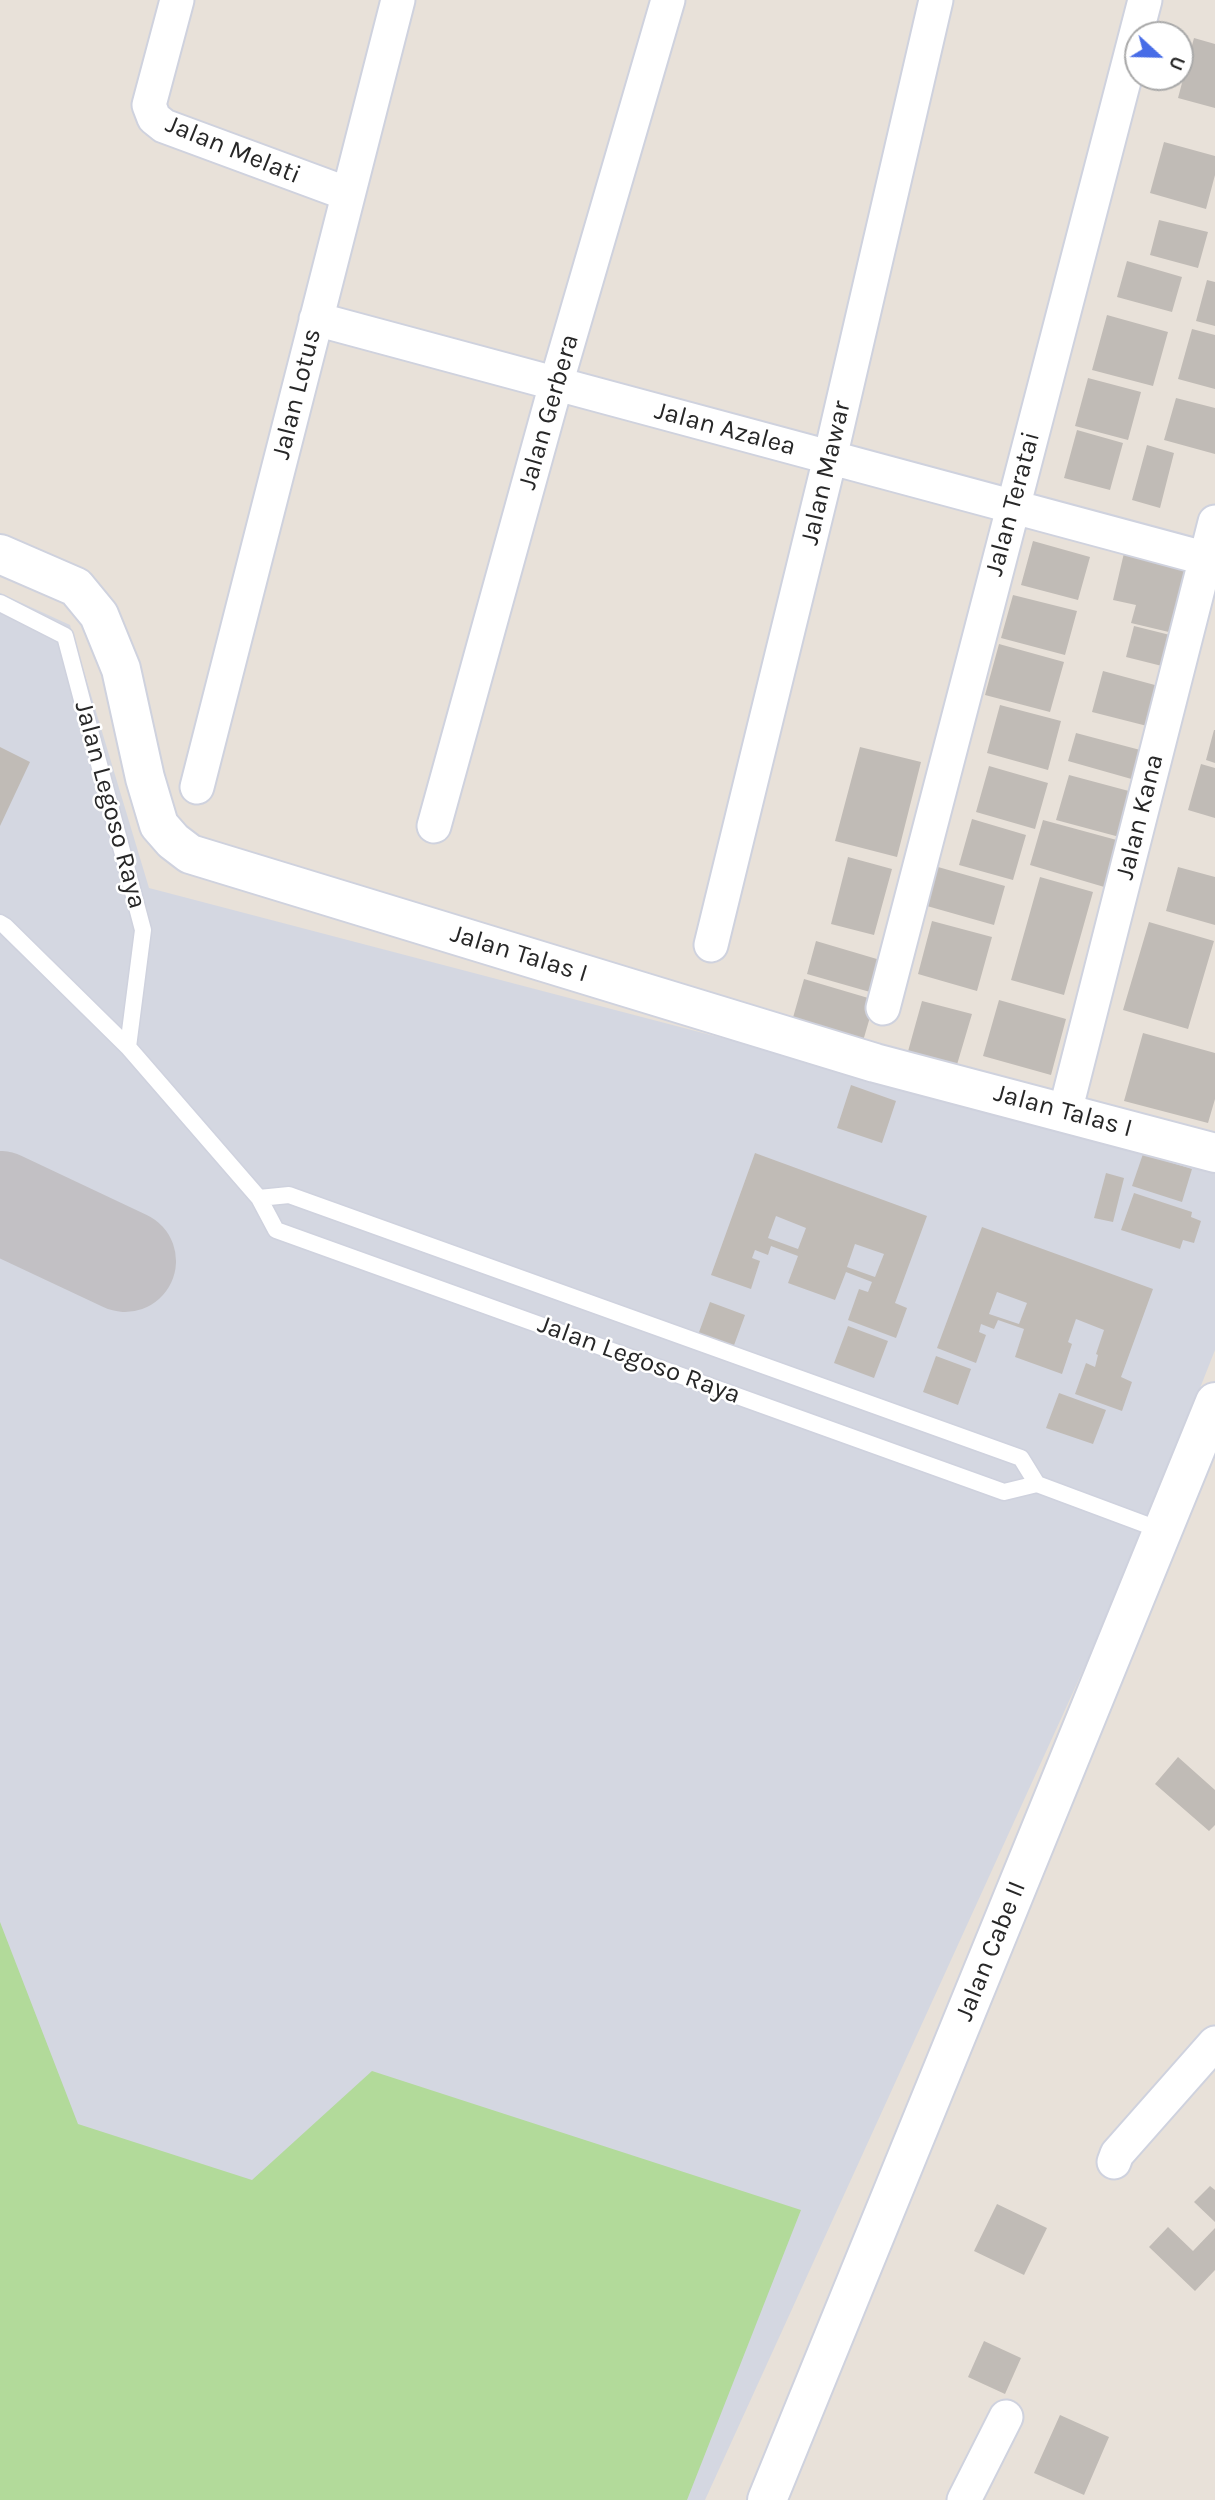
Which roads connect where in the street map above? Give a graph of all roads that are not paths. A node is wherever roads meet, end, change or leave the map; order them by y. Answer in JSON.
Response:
{"nodes":[{"id":1,"x":177,"y":0,"type":"edge"},
{"id":2,"x":397,"y":0,"type":"edge"},
{"id":3,"x":668,"y":0,"type":"edge"},
{"id":4,"x":936,"y":0,"type":"edge"},
{"id":5,"x":1145,"y":0,"type":"edge"},
{"id":6,"x":348,"y":194,"type":"junction"},
{"id":7,"x":316,"y":319,"type":"junction"},
{"id":8,"x":556,"y":384,"type":"junction"},
{"id":9,"x":831,"y":458,"type":"junction"},
{"id":10,"x":1012,"y":506,"type":"junction"},
{"id":11,"x":1215,"y":522,"type":"edge"},
{"id":12,"x":0,"y":554,"type":"edge"},
{"id":13,"x":1210,"y":560,"type":"edge"},
{"id":14,"x":0,"y":603,"type":"edge"},
{"id":15,"x":197,"y":787,"type":"dead end"},
{"id":16,"x":434,"y":826,"type":"dead end"},
{"id":17,"x":0,"y":923,"type":"edge"},
{"id":18,"x":711,"y":945,"type":"dead end"},
{"id":19,"x":883,"y":1008,"type":"dead end"},
{"id":20,"x":128,"y":1047,"type":"junction"},
{"id":21,"x":1065,"y":1112,"type":"junction"},
{"id":22,"x":1215,"y":1153,"type":"edge"},
{"id":23,"x":259,"y":1198,"type":"junction"},
{"id":24,"x":1214,"y":1407,"type":"edge"},
{"id":25,"x":1037,"y":1484,"type":"junction"},
{"id":26,"x":1163,"y":1531,"type":"junction"},
{"id":27,"x":1215,"y":2043,"type":"edge"},
{"id":28,"x":1114,"y":2162,"type":"dead end"},
{"id":29,"x":1006,"y":2417,"type":"dead end"},
{"id":30,"x":767,"y":2500,"type":"edge"},
{"id":31,"x":964,"y":2500,"type":"edge"}],
"edges":[{"from":1,"to":6,"type":"street","name":"Jalan Melati"},
{"from":2,"to":6,"type":"street","name":"Jalan Lotus"},
{"from":3,"to":8,"type":"street","name":"Jalan Gerbera"},
{"from":4,"to":9,"type":"street","name":"Jalan Mawar"},
{"from":5,"to":10,"type":"street","name":"Jalan Teratai"},
{"from":6,"to":7,"type":"street","name":"Jalan Lotus"},
{"from":7,"to":8,"type":"street","name":"Jalan Azalea"},
{"from":7,"to":15,"type":"street","name":"Jalan Lotus"},
{"from":8,"to":9,"type":"street","name":"Jalan Azalea"},
{"from":8,"to":16,"type":"street","name":"Jalan Gerbera"},
{"from":9,"to":10,"type":"street","name":"Jalan Azalea"},
{"from":9,"to":18,"type":"street","name":"Jalan Mawar"},
{"from":10,"to":13,"type":"street","name":"Jalan Azalea"},
{"from":10,"to":19,"type":"street","name":"Jalan Teratai"},
{"from":11,"to":13,"type":"street","name":"Jalan Kana"},
{"from":12,"to":21,"type":"street","name":"Jalan Talas I"},
{"from":13,"to":21,"type":"street","name":"Jalan Kana"},
{"from":14,"to":20,"type":"lane","name":"Jalan Legoso Raya"},
{"from":17,"to":20,"type":"lane","name":"Jalan Legoso Raya"},
{"from":20,"to":23,"type":"lane","name":"Jalan Legoso Raya"},
{"from":21,"to":22,"type":"street","name":"Jalan Talas I"},
{"from":23,"to":25,"type":"lane","name":"Jalan Legoso Raya"},
{"from":23,"to":25,"type":"lane","name":"Jalan Legoso Raya"},
{"from":24,"to":26,"type":"street","name":"Jalan Cabe II"},
{"from":25,"to":26,"type":"lane"},
{"from":26,"to":30,"type":"street","name":"Jalan Cabe II"},
{"from":27,"to":28,"type":"street"},
{"from":29,"to":31,"type":"street"}]}
